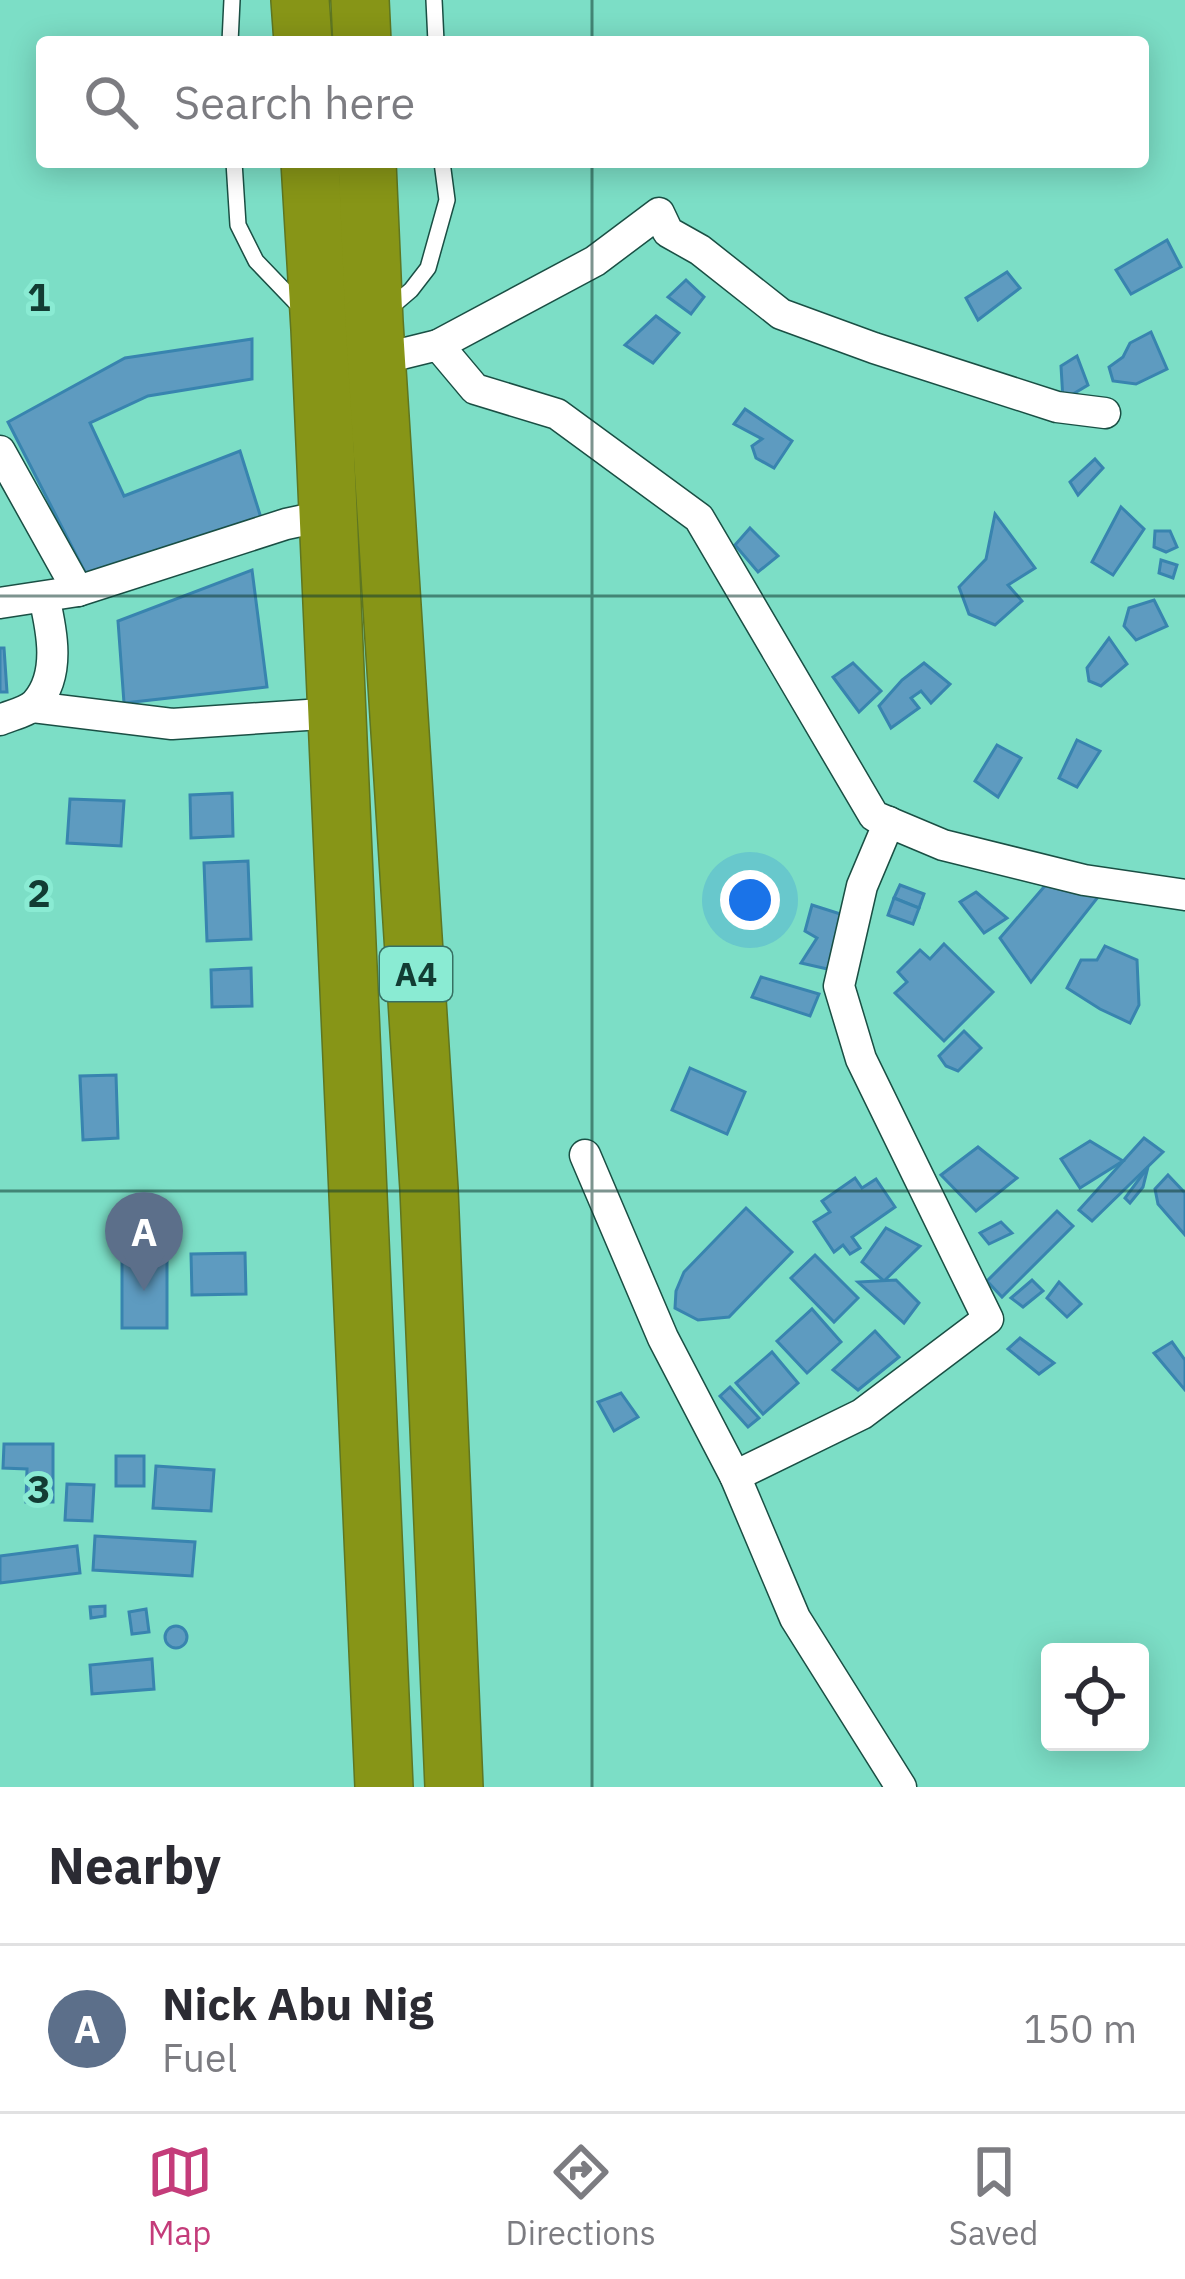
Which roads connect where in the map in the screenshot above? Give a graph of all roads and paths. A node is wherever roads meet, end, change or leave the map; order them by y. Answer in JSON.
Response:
{"nodes":[{"id":1,"x":232,"y":0,"type":"edge"},
{"id":2,"x":300,"y":0,"type":"edge"},
{"id":3,"x":360,"y":0,"type":"edge"},
{"id":4,"x":434,"y":0,"type":"edge"},
{"id":5,"x":230,"y":36,"type":"edge"},
{"id":6,"x":303,"y":36,"type":"edge"},
{"id":7,"x":362,"y":36,"type":"edge"},
{"id":8,"x":436,"y":36,"type":"edge"},
{"id":9,"x":234,"y":168,"type":"edge"},
{"id":10,"x":312,"y":168,"type":"edge"},
{"id":11,"x":367,"y":168,"type":"edge"},
{"id":12,"x":443,"y":168,"type":"edge"},
{"id":13,"x":357,"y":337,"type":"junction"},
{"id":14,"x":438,"y":345,"type":"junction"},
{"id":15,"x":1105,"y":413,"type":"dead end"},
{"id":16,"x":0,"y":451,"type":"edge"},
{"id":17,"x":328,"y":515,"type":"junction"},
{"id":18,"x":78,"y":591,"type":"junction"},
{"id":19,"x":44,"y":598,"type":"junction"},
{"id":20,"x":0,"y":603,"type":"edge"},
{"id":21,"x":34,"y":707,"type":"junction"},
{"id":22,"x":337,"y":713,"type":"junction"},
{"id":23,"x":0,"y":719,"type":"edge"},
{"id":24,"x":889,"y":822,"type":"junction"},
{"id":25,"x":1185,"y":895,"type":"edge"},
{"id":26,"x":585,"y":1155,"type":"dead end"},
{"id":27,"x":736,"y":1476,"type":"junction"},
{"id":28,"x":384,"y":1787,"type":"edge"},
{"id":29,"x":454,"y":1787,"type":"edge"},
{"id":30,"x":901,"y":1787,"type":"edge"}],
"edges":[{"from":1,"to":5,"type":"lane"},
{"from":2,"to":6,"type":"highway"},
{"from":3,"to":7,"type":"highway"},
{"from":4,"to":8,"type":"lane"},
{"from":9,"to":13,"type":"lane"},
{"from":10,"to":13,"type":"highway","number":"A4"},
{"from":11,"to":13,"type":"highway","number":"A4"},
{"from":12,"to":13,"type":"lane"},
{"from":13,"to":14,"type":"street"},
{"from":13,"to":17,"type":"highway","number":"A4"},
{"from":13,"to":29,"type":"highway","number":"A4"},
{"from":14,"to":15,"type":"street"},
{"from":14,"to":24,"type":"street"},
{"from":16,"to":18,"type":"street"},
{"from":17,"to":18,"type":"street"},
{"from":17,"to":22,"type":"highway","number":"A4"},
{"from":18,"to":19,"type":"street"},
{"from":19,"to":20,"type":"street"},
{"from":19,"to":21,"type":"street"},
{"from":21,"to":22,"type":"street"},
{"from":21,"to":23,"type":"street"},
{"from":22,"to":28,"type":"highway","number":"A4"},
{"from":24,"to":25,"type":"street"},
{"from":24,"to":27,"type":"street"},
{"from":26,"to":27,"type":"street"},
{"from":27,"to":30,"type":"street"}]}
